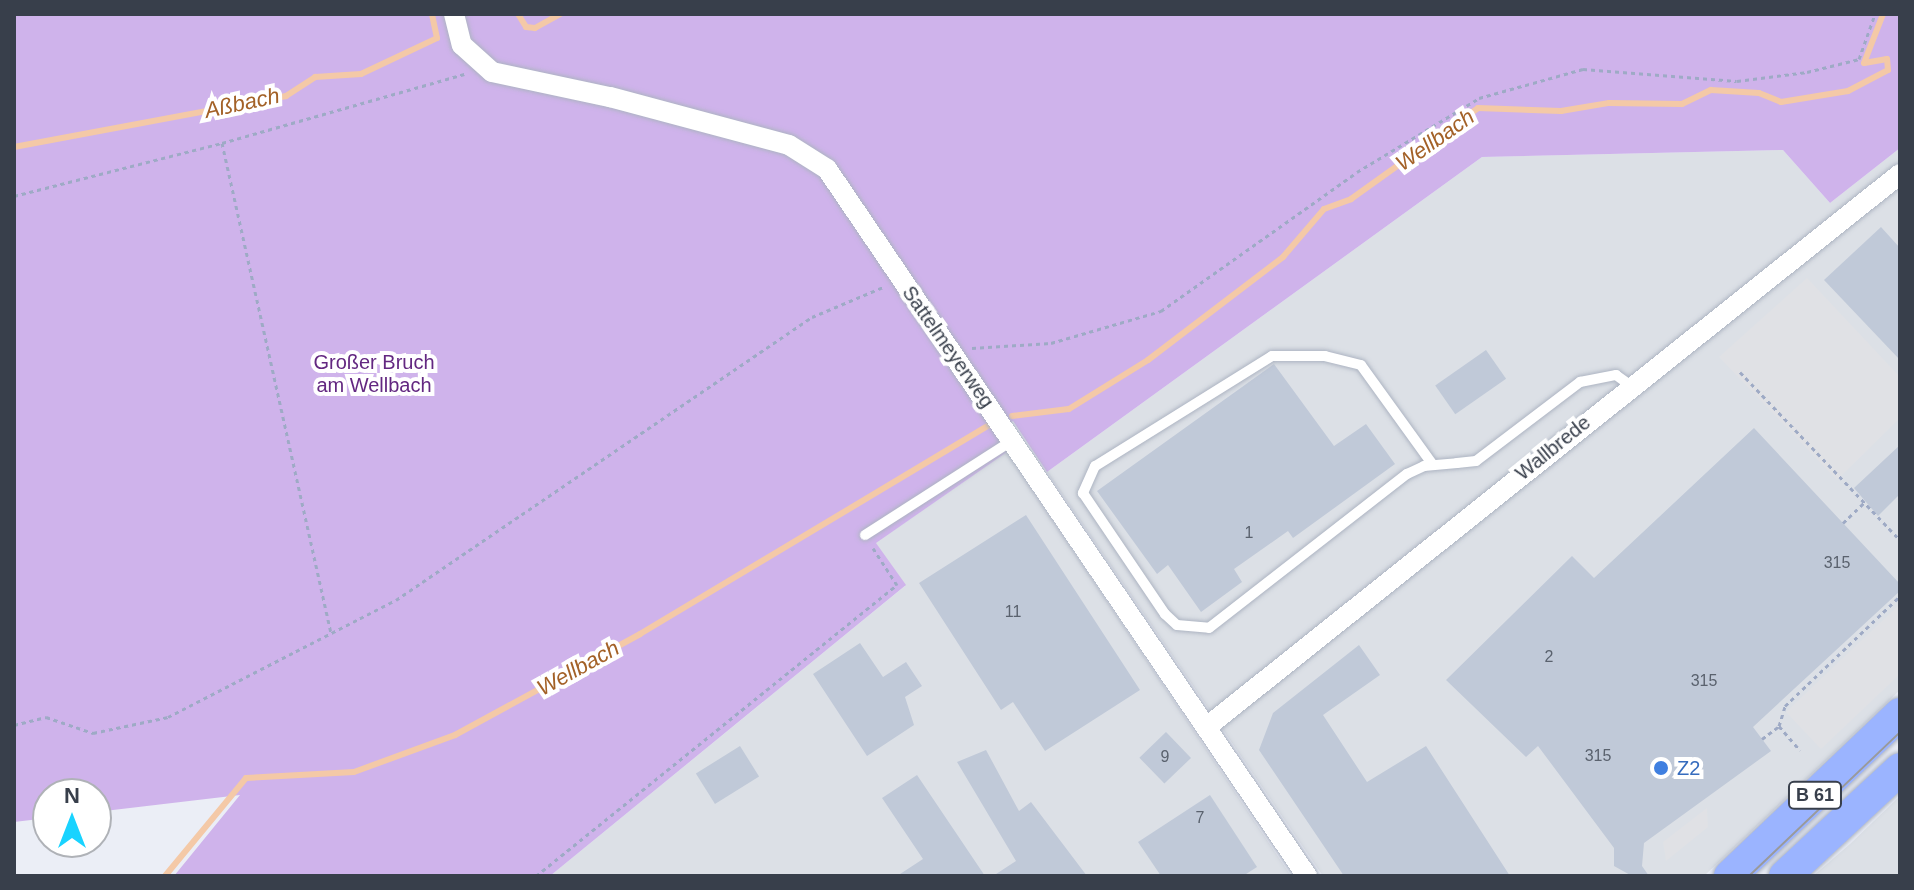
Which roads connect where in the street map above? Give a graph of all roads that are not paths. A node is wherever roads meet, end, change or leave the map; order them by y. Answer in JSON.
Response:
{"nodes":[{"id":1,"x":454,"y":14,"type":"edge"},
{"id":2,"x":1900,"y":174,"type":"edge"},
{"id":3,"x":1631,"y":386,"type":"junction"},
{"id":4,"x":1013,"y":440,"type":"junction"},
{"id":5,"x":1433,"y":465,"type":"junction"},
{"id":6,"x":865,"y":535,"type":"road end"},
{"id":7,"x":1900,"y":714,"type":"edge"},
{"id":8,"x":1208,"y":726,"type":"junction"},
{"id":9,"x":1900,"y":769,"type":"edge"},
{"id":10,"x":1307,"y":876,"type":"edge"},
{"id":11,"x":1730,"y":876,"type":"edge"},
{"id":12,"x":1785,"y":876,"type":"edge"}],
"edges":[{"from":1,"to":4,"type":"street","name":"Sattelmeyerweg"},
{"from":2,"to":3,"type":"street","name":"Wallbrede"},
{"from":3,"to":5,"type":"lane"},
{"from":3,"to":8,"type":"street","name":"Wallbrede"},
{"from":4,"to":6,"type":"lane"},
{"from":4,"to":8,"type":"street","name":"Sattelmeyerweg"},
{"from":5,"to":5,"type":"lane"},
{"from":7,"to":11,"type":"main road","number":"B 61"},
{"from":8,"to":10,"type":"street","name":"Sattelmeyerweg"},
{"from":9,"to":12,"type":"main road","number":"B 61"}]}
